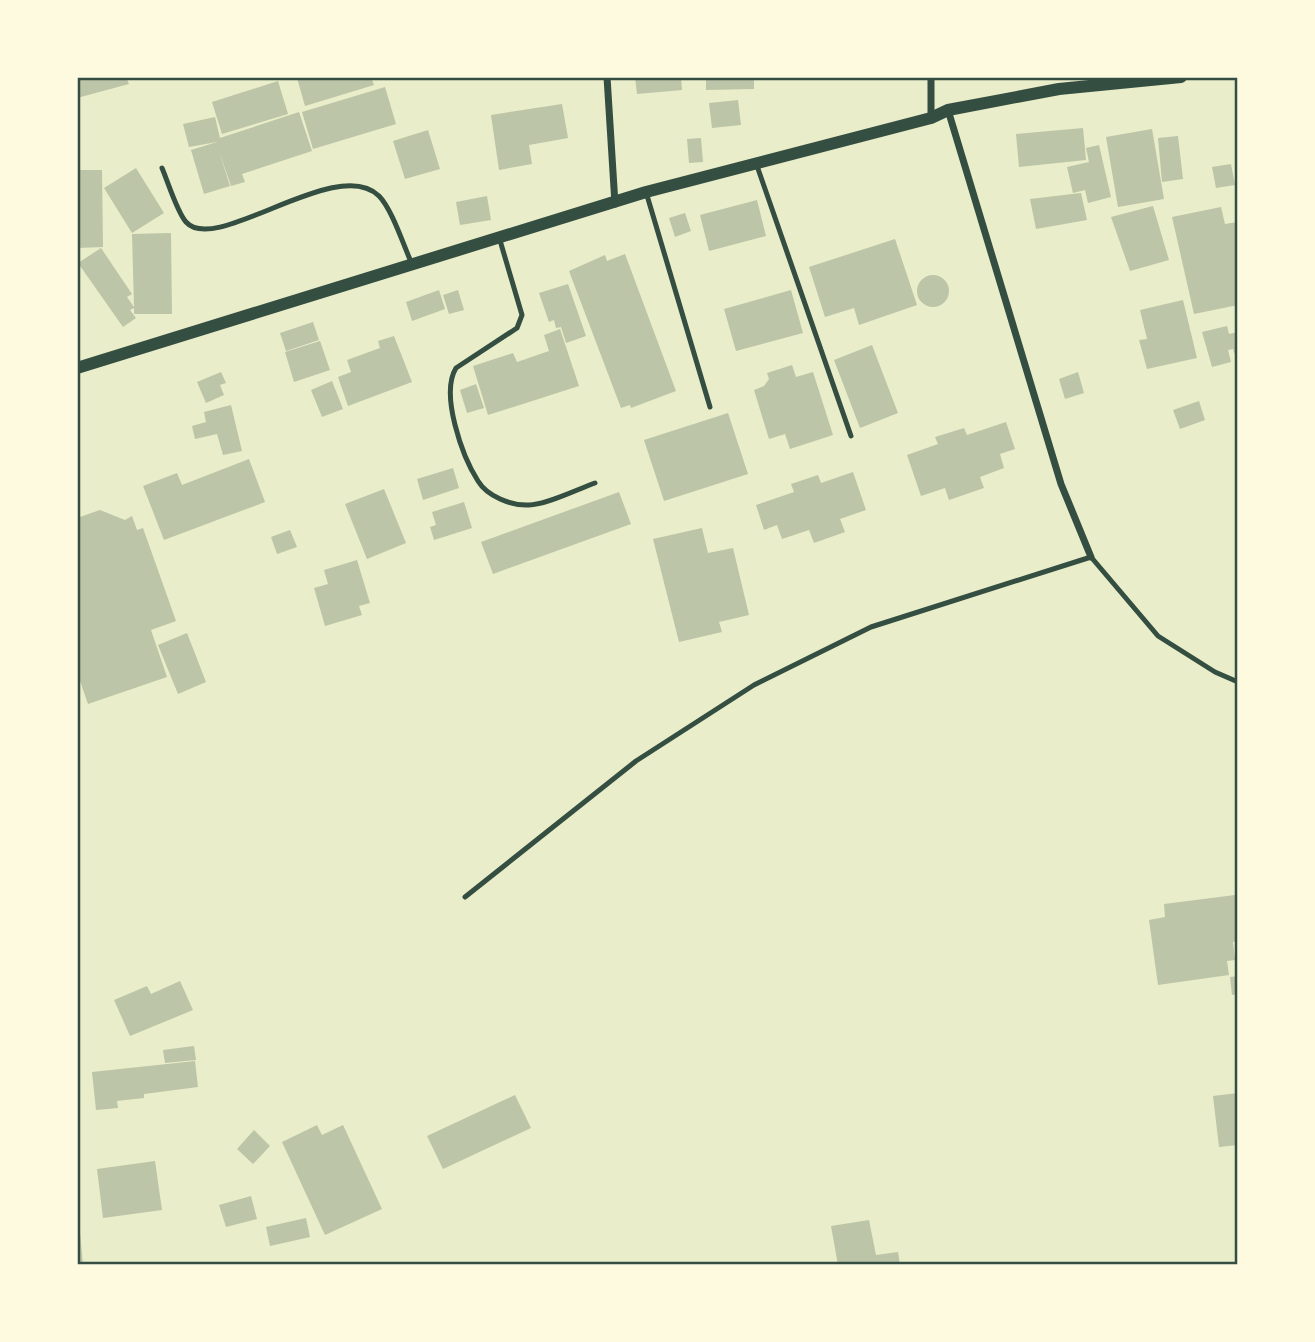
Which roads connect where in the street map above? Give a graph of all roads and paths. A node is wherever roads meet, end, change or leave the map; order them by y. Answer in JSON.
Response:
{"nodes":[{"id":1,"x":607,"y":77,"type":"edge"},
{"id":2,"x":931,"y":77,"type":"edge"},
{"id":3,"x":1181,"y":77,"type":"edge"},
{"id":4,"x":948,"y":110,"type":"junction"},
{"id":5,"x":931,"y":118,"type":"junction"},
{"id":6,"x":756,"y":163,"type":"junction"},
{"id":7,"x":162,"y":168,"type":"dead end"},
{"id":8,"x":646,"y":192,"type":"junction"},
{"id":9,"x":615,"y":205,"type":"junction"},
{"id":10,"x":499,"y":237,"type":"junction"},
{"id":11,"x":412,"y":264,"type":"junction"},
{"id":12,"x":77,"y":368,"type":"edge"},
{"id":13,"x":710,"y":407,"type":"dead end"},
{"id":14,"x":851,"y":436,"type":"dead end"},
{"id":15,"x":595,"y":483,"type":"dead end"},
{"id":16,"x":1091,"y":557,"type":"junction"},
{"id":17,"x":1238,"y":682,"type":"edge"},
{"id":18,"x":465,"y":897,"type":"dead end"}],
"edges":[{"from":1,"to":9,"type":"street"},
{"from":2,"to":5,"type":"street"},
{"from":3,"to":4,"type":"street"},
{"from":4,"to":5,"type":"street"},
{"from":4,"to":16,"type":"street"},
{"from":5,"to":6,"type":"street"},
{"from":6,"to":8,"type":"street"},
{"from":6,"to":14,"type":"lane"},
{"from":7,"to":11,"type":"lane"},
{"from":8,"to":9,"type":"street"},
{"from":8,"to":13,"type":"lane"},
{"from":9,"to":10,"type":"street"},
{"from":10,"to":11,"type":"street"},
{"from":10,"to":15,"type":"lane"},
{"from":11,"to":12,"type":"street"},
{"from":16,"to":17,"type":"lane"},
{"from":16,"to":18,"type":"lane"}]}
